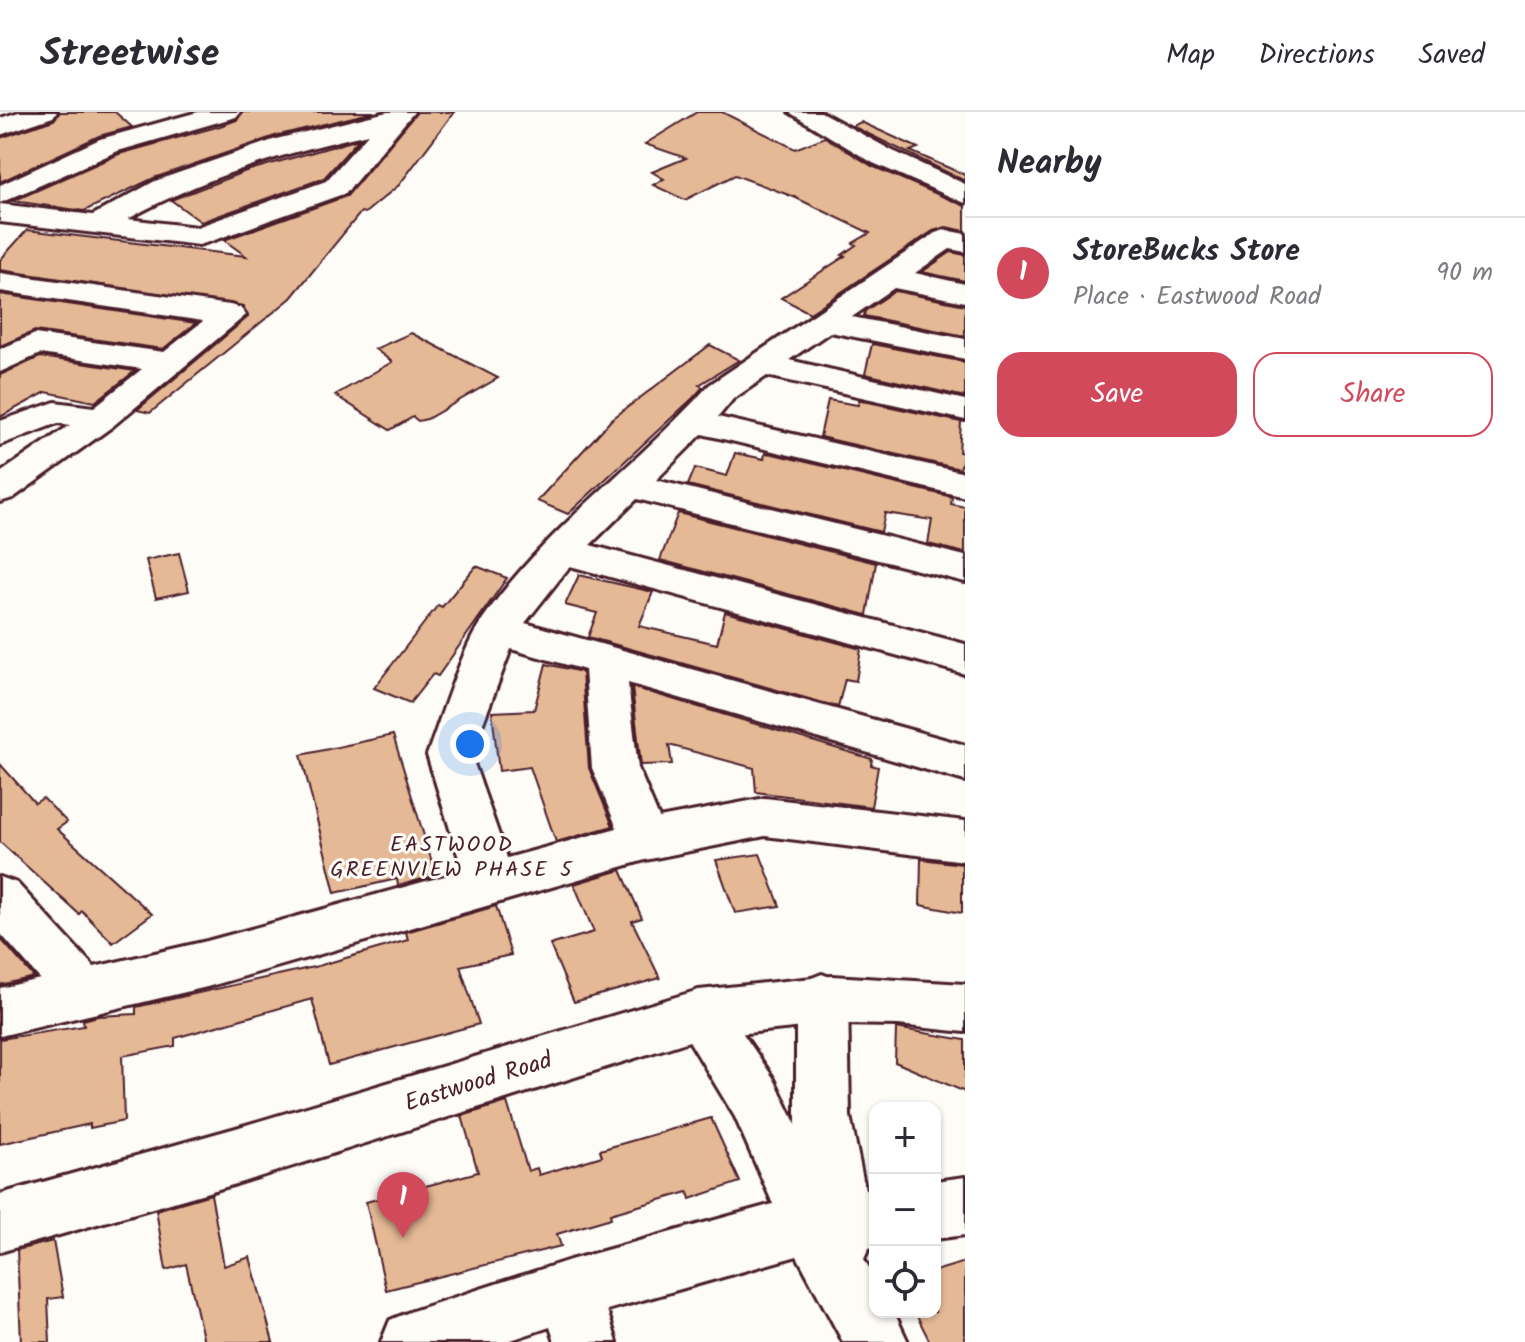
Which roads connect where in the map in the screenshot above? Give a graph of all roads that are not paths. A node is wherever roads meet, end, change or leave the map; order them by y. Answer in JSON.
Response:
{"nodes":[{"id":1,"x":44,"y":112,"type":"edge"},
{"id":2,"x":227,"y":112,"type":"edge"},
{"id":3,"x":802,"y":112,"type":"edge"},
{"id":4,"x":396,"y":116,"type":"edge"},
{"id":5,"x":0,"y":127,"type":"edge"},
{"id":6,"x":0,"y":195,"type":"edge"},
{"id":7,"x":965,"y":195,"type":"edge"},
{"id":8,"x":0,"y":213,"type":"edge"},
{"id":9,"x":95,"y":226,"type":"junction"},
{"id":10,"x":965,"y":243,"type":"edge"},
{"id":11,"x":892,"y":278,"type":"junction"},
{"id":12,"x":6,"y":287,"type":"edge"},
{"id":13,"x":965,"y":293,"type":"edge"},
{"id":14,"x":824,"y":321,"type":"junction"},
{"id":15,"x":965,"y":349,"type":"edge"},
{"id":16,"x":0,"y":362,"type":"edge"},
{"id":17,"x":170,"y":363,"type":"junction"},
{"id":18,"x":760,"y":364,"type":"junction"},
{"id":19,"x":965,"y":410,"type":"edge"},
{"id":20,"x":101,"y":419,"type":"junction"},
{"id":21,"x":695,"y":422,"type":"junction"},
{"id":22,"x":0,"y":434,"type":"edge"},
{"id":23,"x":627,"y":485,"type":"junction"},
{"id":24,"x":965,"y":485,"type":"edge"},
{"id":25,"x":0,"y":490,"type":"edge"},
{"id":26,"x":561,"y":551,"type":"junction"},
{"id":27,"x":965,"y":569,"type":"edge"},
{"id":28,"x":497,"y":630,"type":"junction"},
{"id":29,"x":965,"y":659,"type":"edge"},
{"id":30,"x":605,"y":663,"type":"junction"},
{"id":31,"x":965,"y":763,"type":"edge"},
{"id":32,"x":645,"y":840,"type":"junction"},
{"id":33,"x":965,"y":841,"type":"edge"},
{"id":34,"x":492,"y":884,"type":"junction"},
{"id":35,"x":0,"y":898,"type":"edge"},
{"id":36,"x":85,"y":994,"type":"junction"},
{"id":37,"x":822,"y":998,"type":"junction"},
{"id":38,"x":965,"y":1008,"type":"edge"},
{"id":39,"x":0,"y":1012,"type":"edge"},
{"id":40,"x":699,"y":1014,"type":"junction"},
{"id":41,"x":965,"y":1206,"type":"edge"},
{"id":42,"x":941,"y":1209,"type":"edge"},
{"id":43,"x":0,"y":1223,"type":"edge"},
{"id":44,"x":841,"y":1233,"type":"edge"},
{"id":45,"x":578,"y":1316,"type":"edge"},
{"id":46,"x":412,"y":1342,"type":"edge"},
{"id":47,"x":877,"y":1342,"type":"edge"}],
"edges":[{"from":1,"to":5,"type":"street"},
{"from":2,"to":6,"type":"street"},
{"from":3,"to":7,"type":"street"},
{"from":4,"to":9,"type":"street"},
{"from":4,"to":9,"type":"street"},
{"from":8,"to":9,"type":"street"},
{"from":10,"to":11,"type":"street"},
{"from":11,"to":13,"type":"street"},
{"from":11,"to":14,"type":"street"},
{"from":12,"to":17,"type":"street"},
{"from":14,"to":15,"type":"street"},
{"from":14,"to":18,"type":"street"},
{"from":16,"to":17,"type":"street"},
{"from":17,"to":20,"type":"street"},
{"from":18,"to":19,"type":"street"},
{"from":18,"to":21,"type":"street"},
{"from":20,"to":22,"type":"street"},
{"from":20,"to":25,"type":"street"},
{"from":21,"to":23,"type":"street"},
{"from":21,"to":24,"type":"street"},
{"from":23,"to":26,"type":"street"},
{"from":23,"to":27,"type":"street"},
{"from":26,"to":28,"type":"street"},
{"from":26,"to":29,"type":"street"},
{"from":28,"to":30,"type":"street"},
{"from":28,"to":34,"type":"street"},
{"from":30,"to":31,"type":"street"},
{"from":30,"to":32,"type":"street"},
{"from":32,"to":33,"type":"street"},
{"from":32,"to":34,"type":"street"},
{"from":34,"to":36,"type":"street"},
{"from":35,"to":36,"type":"street"},
{"from":36,"to":39,"type":"street"},
{"from":37,"to":38,"type":"street","name":"Eastwood Road"},
{"from":37,"to":40,"type":"street","name":"Eastwood Road"},
{"from":37,"to":44,"type":"street"},
{"from":40,"to":43,"type":"street","name":"Eastwood Road"},
{"from":40,"to":44,"type":"street"},
{"from":41,"to":42,"type":"street"},
{"from":44,"to":45,"type":"street"},
{"from":44,"to":47,"type":"street"},
{"from":45,"to":46,"type":"street"}]}
